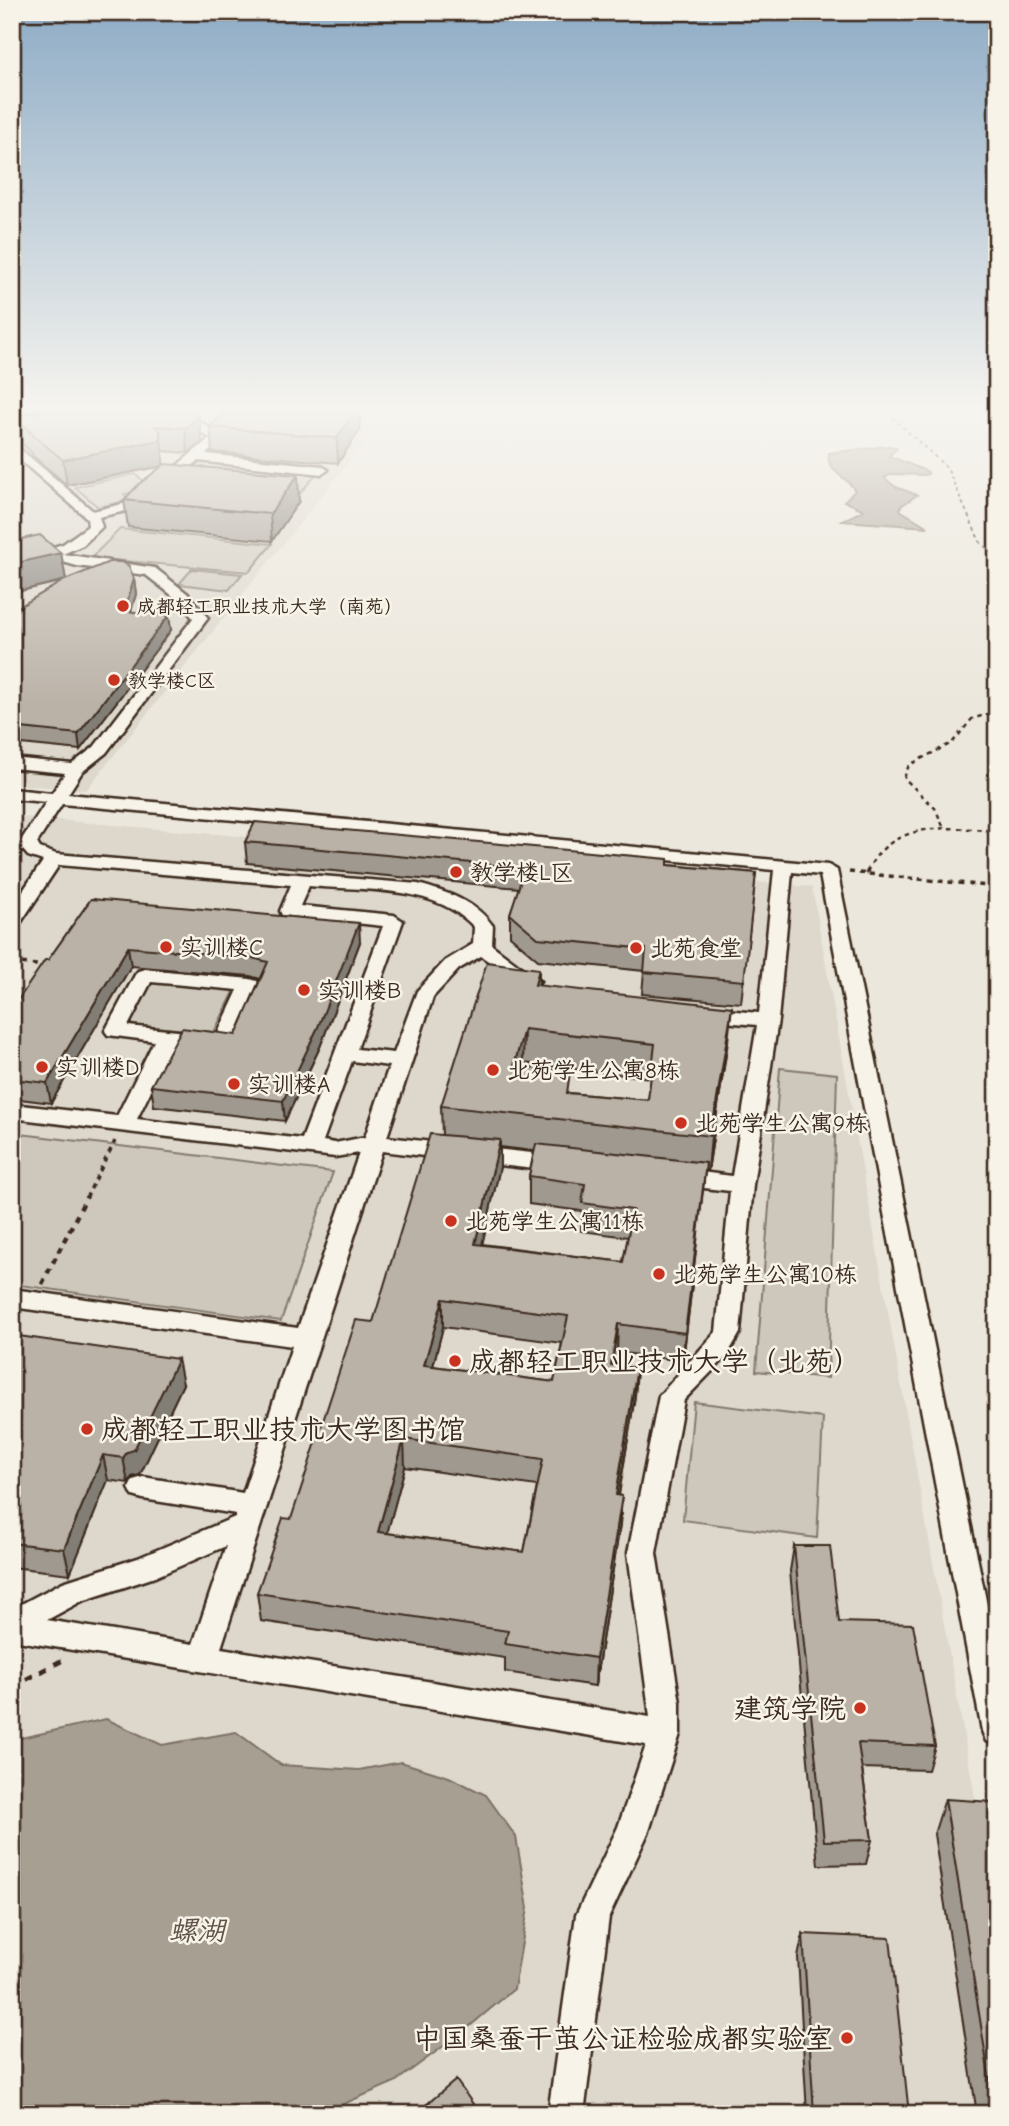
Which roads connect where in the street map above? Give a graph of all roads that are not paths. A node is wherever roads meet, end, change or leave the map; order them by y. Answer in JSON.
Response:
{"nodes":[{"id":1,"x":82,"y":507,"type":"edge"},
{"id":2,"x":123,"y":507,"type":"edge"},
{"id":3,"x":90,"y":514,"type":"junction"},
{"id":4,"x":49,"y":554,"type":"junction"},
{"id":5,"x":12,"y":564,"type":"edge"},
{"id":6,"x":117,"y":567,"type":"junction"},
{"id":7,"x":90,"y":577,"type":"edge"},
{"id":8,"x":12,"y":763,"type":"edge"},
{"id":9,"x":76,"y":769,"type":"junction"},
{"id":10,"x":12,"y":794,"type":"edge"},
{"id":11,"x":55,"y":798,"type":"junction"},
{"id":12,"x":20,"y":845,"type":"edge"},
{"id":13,"x":54,"y":859,"type":"junction"},
{"id":14,"x":784,"y":866,"type":"junction"},
{"id":15,"x":302,"y":880,"type":"junction"},
{"id":16,"x":12,"y":921,"type":"edge"},
{"id":17,"x":482,"y":947,"type":"junction"},
{"id":18,"x":545,"y":989,"type":"edge"},
{"id":19,"x":686,"y":1012,"type":"edge"},
{"id":20,"x":768,"y":1020,"type":"junction"},
{"id":21,"x":167,"y":1036,"type":"junction"},
{"id":22,"x":347,"y":1054,"type":"junction"},
{"id":23,"x":402,"y":1061,"type":"junction"},
{"id":24,"x":12,"y":1111,"type":"edge"},
{"id":25,"x":124,"y":1124,"type":"junction"},
{"id":26,"x":375,"y":1143,"type":"junction"},
{"id":27,"x":310,"y":1147,"type":"junction"},
{"id":28,"x":579,"y":1166,"type":"edge"},
{"id":29,"x":661,"y":1175,"type":"edge"},
{"id":30,"x":742,"y":1185,"type":"junction"},
{"id":31,"x":23,"y":1299,"type":"edge"},
{"id":32,"x":307,"y":1339,"type":"junction"},
{"id":33,"x":143,"y":1488,"type":"dead end"},
{"id":34,"x":250,"y":1516,"type":"junction"},
{"id":35,"x":12,"y":1626,"type":"edge"},
{"id":36,"x":203,"y":1658,"type":"junction"},
{"id":37,"x":997,"y":1731,"type":"edge"},
{"id":38,"x":665,"y":1734,"type":"junction"},
{"id":39,"x":566,"y":2114,"type":"edge"}],
"edges":[{"from":1,"to":3,"type":"street"},
{"from":2,"to":3,"type":"street"},
{"from":3,"to":4,"type":"street"},
{"from":4,"to":5,"type":"street"},
{"from":4,"to":6,"type":"street"},
{"from":6,"to":7,"type":"street"},
{"from":6,"to":9,"type":"street"},
{"from":8,"to":9,"type":"street"},
{"from":9,"to":11,"type":"street"},
{"from":10,"to":11,"type":"street"},
{"from":11,"to":12,"type":"street"},
{"from":11,"to":14,"type":"street"},
{"from":12,"to":13,"type":"street"},
{"from":13,"to":15,"type":"street"},
{"from":13,"to":16,"type":"street"},
{"from":14,"to":20,"type":"street"},
{"from":14,"to":37,"type":"street"},
{"from":15,"to":17,"type":"street"},
{"from":15,"to":22,"type":"street"},
{"from":17,"to":18,"type":"street"},
{"from":17,"to":23,"type":"street"},
{"from":19,"to":20,"type":"street"},
{"from":20,"to":30,"type":"street"},
{"from":21,"to":21,"type":"street"},
{"from":21,"to":25,"type":"street"},
{"from":22,"to":23,"type":"street"},
{"from":22,"to":27,"type":"street"},
{"from":23,"to":26,"type":"street"},
{"from":24,"to":25,"type":"street"},
{"from":25,"to":27,"type":"street"},
{"from":26,"to":27,"type":"street"},
{"from":26,"to":28,"type":"street"},
{"from":26,"to":32,"type":"street"},
{"from":29,"to":30,"type":"street"},
{"from":30,"to":38,"type":"street"},
{"from":31,"to":32,"type":"street"},
{"from":32,"to":34,"type":"street"},
{"from":33,"to":34,"type":"street"},
{"from":34,"to":35,"type":"street"},
{"from":34,"to":36,"type":"street"},
{"from":35,"to":36,"type":"street"},
{"from":36,"to":38,"type":"street"},
{"from":38,"to":39,"type":"street"}]}
